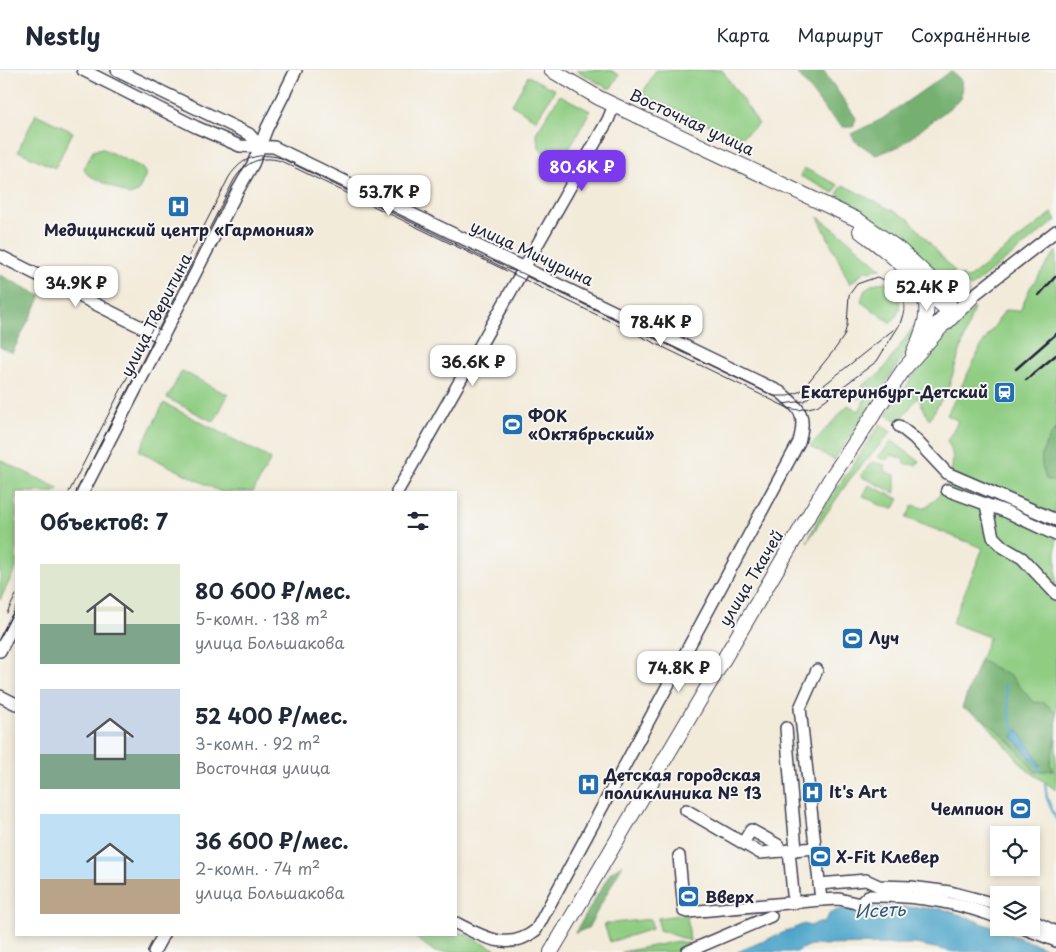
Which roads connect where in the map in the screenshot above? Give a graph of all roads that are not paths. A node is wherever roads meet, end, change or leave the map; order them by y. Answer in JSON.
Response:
{"nodes":[{"id":1,"x":83,"y":70,"type":"edge"},
{"id":2,"x":118,"y":70,"type":"edge"},
{"id":3,"x":296,"y":70,"type":"edge"},
{"id":4,"x":551,"y":70,"type":"edge"},
{"id":5,"x":614,"y":105,"type":"junction"},
{"id":6,"x":260,"y":145,"type":"junction"},
{"id":7,"x":821,"y":203,"type":"junction"},
{"id":8,"x":1056,"y":231,"type":"edge"},
{"id":9,"x":0,"y":256,"type":"edge"},
{"id":10,"x":525,"y":268,"type":"junction"},
{"id":11,"x":920,"y":289,"type":"junction"},
{"id":12,"x":942,"y":289,"type":"junction"},
{"id":13,"x":972,"y":297,"type":"junction"},
{"id":14,"x":949,"y":310,"type":"junction"},
{"id":15,"x":942,"y":328,"type":"junction"},
{"id":16,"x":163,"y":338,"type":"junction"},
{"id":17,"x":919,"y":343,"type":"junction"},
{"id":18,"x":904,"y":369,"type":"junction"},
{"id":19,"x":804,"y":423,"type":"joint"},
{"id":20,"x":899,"y":426,"type":"dead end"},
{"id":21,"x":947,"y":490,"type":"dead end"},
{"id":22,"x":84,"y":491,"type":"edge"},
{"id":23,"x":398,"y":491,"type":"edge"},
{"id":24,"x":986,"y":505,"type":"junction"},
{"id":25,"x":1056,"y":520,"type":"edge"},
{"id":26,"x":1056,"y":535,"type":"edge"},
{"id":27,"x":1056,"y":594,"type":"edge"},
{"id":28,"x":15,"y":622,"type":"edge"},
{"id":29,"x":0,"y":651,"type":"edge"},
{"id":30,"x":817,"y":670,"type":"dead end"},
{"id":31,"x":0,"y":696,"type":"edge"},
{"id":32,"x":15,"y":704,"type":"edge"},
{"id":33,"x":786,"y":728,"type":"dead end"},
{"id":34,"x":686,"y":810,"type":"dead end"},
{"id":35,"x":743,"y":843,"type":"junction"},
{"id":36,"x":816,"y":848,"type":"junction"},
{"id":37,"x":789,"y":850,"type":"junction"},
{"id":38,"x":679,"y":856,"type":"dead end"},
{"id":39,"x":820,"y":892,"type":"junction"},
{"id":40,"x":793,"y":894,"type":"dead end"},
{"id":41,"x":990,"y":902,"type":"edge"},
{"id":42,"x":990,"y":915,"type":"edge"},
{"id":43,"x":771,"y":916,"type":"dead end"},
{"id":44,"x":457,"y":924,"type":"edge"},
{"id":45,"x":1040,"y":924,"type":"edge"},
{"id":46,"x":1056,"y":932,"type":"edge"},
{"id":47,"x":1040,"y":934,"type":"edge"},
{"id":48,"x":162,"y":936,"type":"edge"},
{"id":49,"x":1056,"y":940,"type":"edge"},
{"id":50,"x":154,"y":952,"type":"edge"},
{"id":51,"x":551,"y":952,"type":"edge"},
{"id":52,"x":687,"y":952,"type":"edge"}],
"edges":[{"from":1,"to":6,"type":"street","name":"улица Мичурина"},
{"from":2,"to":6,"type":"street","name":"улица Мичурина"},
{"from":3,"to":6,"type":"street","name":"улица Тверитина"},
{"from":4,"to":5,"type":"main road","name":"Восточная улица"},
{"from":5,"to":7,"type":"main road","name":"Восточная улица"},
{"from":5,"to":10,"type":"street"},
{"from":6,"to":10,"type":"street","name":"улица Мичурина"},
{"from":6,"to":16,"type":"street","name":"улица Тверитина"},
{"from":7,"to":11,"type":"main road","name":"Восточная улица"},
{"from":7,"to":12,"type":"main road","name":"Восточная улица"},
{"from":8,"to":13,"type":"street"},
{"from":9,"to":16,"type":"street"},
{"from":10,"to":19,"type":"street","name":"улица Мичурина"},
{"from":10,"to":23,"type":"street"},
{"from":11,"to":14,"type":"street"},
{"from":11,"to":17,"type":"main road","name":"Восточная улица"},
{"from":12,"to":13,"type":"main road"},
{"from":12,"to":14,"type":"main road"},
{"from":13,"to":14,"type":"street"},
{"from":13,"to":15,"type":"main road"},
{"from":14,"to":15,"type":"main road","name":"улица Ткачей"},
{"from":14,"to":17,"type":"street"},
{"from":15,"to":18,"type":"main road","name":"улица Ткачей"},
{"from":16,"to":22,"type":"street","name":"улица Тверитина"},
{"from":17,"to":18,"type":"main road","name":"Восточная улица"},
{"from":18,"to":51,"type":"main road","name":"улица Ткачей"},
{"from":19,"to":44,"type":"street","name":"улица Ткачей"},
{"from":20,"to":25,"type":"street"},
{"from":21,"to":24,"type":"street"},
{"from":24,"to":26,"type":"street"},
{"from":24,"to":27,"type":"street"},
{"from":28,"to":29,"type":"street"},
{"from":30,"to":36,"type":"street"},
{"from":31,"to":32,"type":"street"},
{"from":33,"to":37,"type":"street"},
{"from":34,"to":35,"type":"street"},
{"from":35,"to":37,"type":"street"},
{"from":35,"to":37,"type":"street"},
{"from":36,"to":37,"type":"street"},
{"from":36,"to":39,"type":"street"},
{"from":37,"to":40,"type":"street"},
{"from":38,"to":39,"type":"street"},
{"from":39,"to":41,"type":"street"},
{"from":39,"to":42,"type":"street"},
{"from":43,"to":52,"type":"street"},
{"from":45,"to":46,"type":"street"},
{"from":47,"to":49,"type":"street"},
{"from":48,"to":50,"type":"street"}]}
